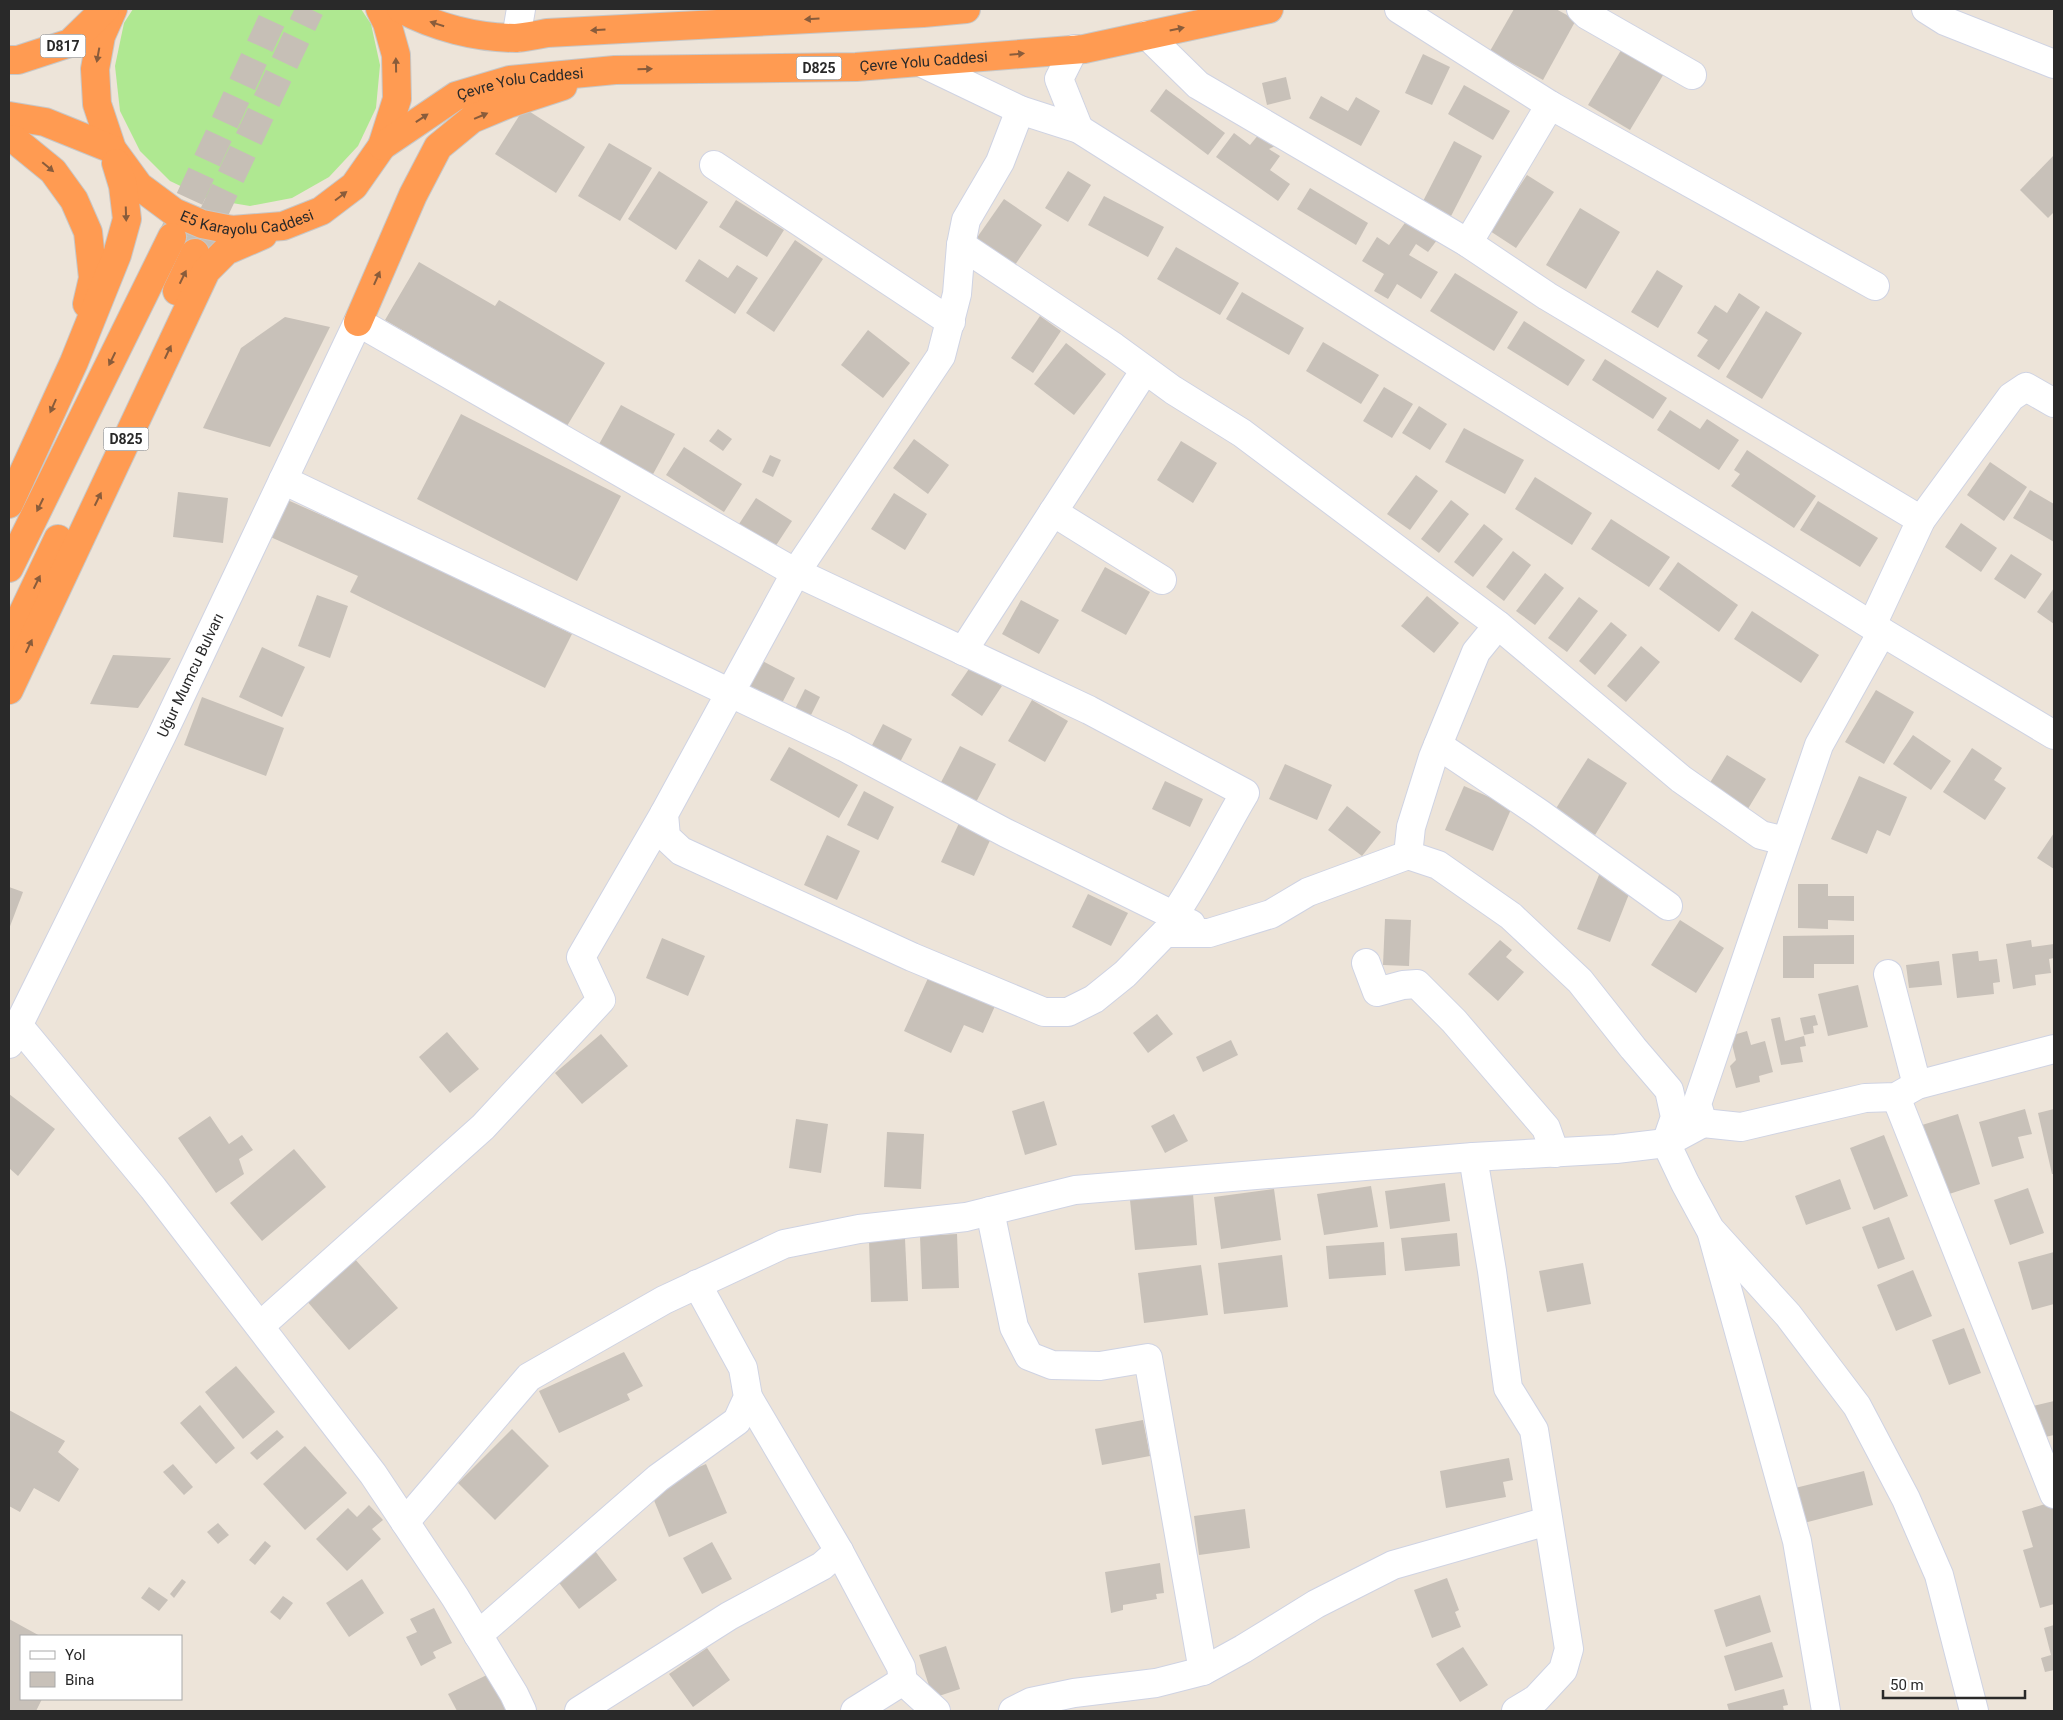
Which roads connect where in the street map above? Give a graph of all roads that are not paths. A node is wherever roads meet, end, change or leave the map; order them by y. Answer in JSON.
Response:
{"nodes":[{"id":1,"x":105,"y":9,"type":"edge"},
{"id":2,"x":113,"y":9,"type":"edge"},
{"id":3,"x":380,"y":9,"type":"edge"},
{"id":4,"x":400,"y":9,"type":"edge"},
{"id":5,"x":521,"y":9,"type":"edge"},
{"id":6,"x":966,"y":9,"type":"edge"},
{"id":7,"x":1268,"y":9,"type":"edge"},
{"id":8,"x":1399,"y":9,"type":"edge"},
{"id":9,"x":1581,"y":9,"type":"edge"},
{"id":10,"x":1926,"y":9,"type":"edge"},
{"id":11,"x":1147,"y":35,"type":"junction"},
{"id":12,"x":516,"y":38,"type":"junction"},
{"id":13,"x":1074,"y":50,"type":"junction"},
{"id":14,"x":9,"y":60,"type":"edge"},
{"id":15,"x":922,"y":63,"type":"junction"},
{"id":16,"x":2054,"y":64,"type":"edge"},
{"id":17,"x":615,"y":70,"type":"junction"},
{"id":18,"x":1692,"y":75,"type":"dead end"},
{"id":19,"x":1550,"y":105,"type":"junction"},
{"id":20,"x":1020,"y":110,"type":"junction"},
{"id":21,"x":9,"y":116,"type":"edge"},
{"id":22,"x":1079,"y":129,"type":"junction"},
{"id":23,"x":9,"y":139,"type":"edge"},
{"id":24,"x":382,"y":146,"type":"junction"},
{"id":25,"x":112,"y":149,"type":"junction"},
{"id":26,"x":714,"y":165,"type":"dead end"},
{"id":27,"x":283,"y":226,"type":"junction"},
{"id":28,"x":172,"y":237,"type":"tunnel mouth"},
{"id":29,"x":1468,"y":243,"type":"junction"},
{"id":30,"x":961,"y":245,"type":"junction"},
{"id":31,"x":195,"y":252,"type":"tunnel mouth"},
{"id":32,"x":1875,"y":286,"type":"dead end"},
{"id":33,"x":358,"y":322,"type":"junction"},
{"id":34,"x":951,"y":322,"type":"junction"},
{"id":35,"x":74,"y":362,"type":"junction"},
{"id":36,"x":1146,"y":370,"type":"junction"},
{"id":37,"x":2051,"y":394,"type":"edge"},
{"id":38,"x":283,"y":480,"type":"junction"},
{"id":39,"x":9,"y":504,"type":"edge"},
{"id":40,"x":1053,"y":512,"type":"junction"},
{"id":41,"x":1921,"y":520,"type":"junction"},
{"id":42,"x":9,"y":568,"type":"edge"},
{"id":43,"x":796,"y":572,"type":"junction"},
{"id":44,"x":1162,"y":580,"type":"dead end"},
{"id":45,"x":1498,"y":625,"type":"junction"},
{"id":46,"x":1877,"y":629,"type":"junction"},
{"id":47,"x":9,"y":642,"type":"edge"},
{"id":48,"x":962,"y":650,"type":"junction"},
{"id":49,"x":9,"y":690,"type":"edge"},
{"id":50,"x":730,"y":692,"type":"junction"},
{"id":51,"x":2054,"y":735,"type":"edge"},
{"id":52,"x":1438,"y":744,"type":"junction"},
{"id":53,"x":664,"y":814,"type":"junction"},
{"id":54,"x":1785,"y":841,"type":"junction"},
{"id":55,"x":1408,"y":854,"type":"junction"},
{"id":56,"x":1668,"y":906,"type":"dead end"},
{"id":57,"x":1174,"y":915,"type":"junction"},
{"id":58,"x":1209,"y":933,"type":"junction"},
{"id":59,"x":1366,"y":963,"type":"dead end"},
{"id":60,"x":1888,"y":974,"type":"dead end"},
{"id":61,"x":14,"y":1035,"type":"edge"},
{"id":62,"x":2054,"y":1049,"type":"edge"},
{"id":63,"x":1906,"y":1091,"type":"junction"},
{"id":64,"x":1703,"y":1123,"type":"junction"},
{"id":65,"x":1666,"y":1143,"type":"junction"},
{"id":66,"x":1556,"y":1153,"type":"junction"},
{"id":67,"x":1473,"y":1157,"type":"junction"},
{"id":68,"x":990,"y":1211,"type":"junction"},
{"id":69,"x":1710,"y":1229,"type":"junction"},
{"id":70,"x":697,"y":1284,"type":"junction"},
{"id":71,"x":260,"y":1326,"type":"junction"},
{"id":72,"x":748,"y":1397,"type":"junction"},
{"id":73,"x":2054,"y":1494,"type":"edge"},
{"id":74,"x":1548,"y":1521,"type":"junction"},
{"id":75,"x":405,"y":1522,"type":"junction"},
{"id":76,"x":839,"y":1551,"type":"junction"},
{"id":77,"x":478,"y":1634,"type":"junction"},
{"id":78,"x":1203,"y":1671,"type":"junction"},
{"id":79,"x":903,"y":1681,"type":"junction"},
{"id":80,"x":522,"y":1711,"type":"edge"},
{"id":81,"x":579,"y":1711,"type":"edge"},
{"id":82,"x":856,"y":1711,"type":"edge"},
{"id":83,"x":936,"y":1711,"type":"edge"},
{"id":84,"x":1013,"y":1711,"type":"edge"},
{"id":85,"x":1516,"y":1711,"type":"edge"},
{"id":86,"x":1826,"y":1711,"type":"edge"},
{"id":87,"x":1974,"y":1711,"type":"edge"}],
"edges":[{"from":1,"to":14,"type":"highway","number":"D817"},
{"from":2,"to":25,"type":"highway","name":"E5 Karayolu Caddesi","one_way":true},
{"from":24,"to":3,"type":"highway","name":"E5 Karayolu Caddesi","one_way":true},
{"from":12,"to":4,"type":"highway","one_way":true},
{"from":5,"to":12,"type":"street"},
{"from":6,"to":12,"type":"highway","one_way":true},
{"from":11,"to":7,"type":"highway","name":"Çevre Yolu Caddesi","number":"D825","one_way":true},
{"from":8,"to":19,"type":"street"},
{"from":9,"to":18,"type":"street"},
{"from":10,"to":16,"type":"street"},
{"from":11,"to":13,"type":"highway","name":"Çevre Yolu Caddesi","number":"D825"},
{"from":11,"to":29,"type":"street"},
{"from":15,"to":13,"type":"highway","name":"Çevre Yolu Caddesi","number":"D825","one_way":true},
{"from":13,"to":22,"type":"street"},
{"from":17,"to":15,"type":"highway","name":"Çevre Yolu Caddesi","number":"D825","one_way":true},
{"from":15,"to":20,"type":"street"},
{"from":24,"to":17,"type":"highway","name":"Çevre Yolu Caddesi","number":"D825","one_way":true},
{"from":33,"to":17,"type":"highway","one_way":true},
{"from":19,"to":29,"type":"street"},
{"from":19,"to":32,"type":"street"},
{"from":20,"to":22,"type":"street"},
{"from":20,"to":30,"type":"street"},
{"from":21,"to":25,"type":"highway"},
{"from":22,"to":46,"type":"street"},
{"from":23,"to":35,"type":"highway","one_way":true},
{"from":27,"to":24,"type":"highway","name":"E5 Karayolu Caddesi","number":"D825","one_way":true},
{"from":25,"to":27,"type":"highway","name":"E5 Karayolu Caddesi"},
{"from":25,"to":35,"type":"highway","one_way":true},
{"from":26,"to":34,"type":"street"},
{"from":49,"to":27,"type":"highway","number":"D825","one_way":true},
{"from":28,"to":42,"type":"highway","name":"E5 Karayolu Caddesi","one_way":true},
{"from":29,"to":41,"type":"street"},
{"from":30,"to":34,"type":"street"},
{"from":30,"to":36,"type":"street"},
{"from":47,"to":31,"type":"highway","one_way":true},
{"from":33,"to":38,"type":"street","name":"Uğur Mumcu Bulvarı"},
{"from":33,"to":43,"type":"street"},
{"from":34,"to":43,"type":"street"},
{"from":35,"to":39,"type":"highway","one_way":true},
{"from":36,"to":40,"type":"street"},
{"from":36,"to":45,"type":"street"},
{"from":37,"to":41,"type":"street"},
{"from":38,"to":50,"type":"street"},
{"from":38,"to":61,"type":"street","name":"Uğur Mumcu Bulvarı"},
{"from":40,"to":44,"type":"street"},
{"from":40,"to":48,"type":"street"},
{"from":41,"to":46,"type":"street"},
{"from":43,"to":48,"type":"street"},
{"from":43,"to":50,"type":"street"},
{"from":45,"to":52,"type":"street"},
{"from":45,"to":54,"type":"street"},
{"from":46,"to":51,"type":"street"},
{"from":46,"to":54,"type":"street"},
{"from":48,"to":57,"type":"street"},
{"from":50,"to":53,"type":"street"},
{"from":50,"to":57,"type":"street"},
{"from":52,"to":55,"type":"street"},
{"from":52,"to":56,"type":"street"},
{"from":53,"to":58,"type":"street"},
{"from":53,"to":71,"type":"street"},
{"from":54,"to":64,"type":"street"},
{"from":55,"to":58,"type":"street"},
{"from":55,"to":65,"type":"street"},
{"from":57,"to":58,"type":"street"},
{"from":59,"to":66,"type":"street"},
{"from":60,"to":63,"type":"street"},
{"from":61,"to":71,"type":"street"},
{"from":62,"to":63,"type":"street"},
{"from":63,"to":64,"type":"street"},
{"from":63,"to":73,"type":"street"},
{"from":64,"to":65,"type":"street"},
{"from":65,"to":66,"type":"street"},
{"from":65,"to":69,"type":"street"},
{"from":66,"to":67,"type":"street"},
{"from":67,"to":68,"type":"street"},
{"from":67,"to":74,"type":"street"},
{"from":68,"to":70,"type":"street"},
{"from":68,"to":78,"type":"street"},
{"from":69,"to":86,"type":"street"},
{"from":69,"to":87,"type":"street"},
{"from":70,"to":72,"type":"street"},
{"from":70,"to":75,"type":"street"},
{"from":71,"to":75,"type":"street"},
{"from":72,"to":76,"type":"street"},
{"from":72,"to":77,"type":"street"},
{"from":74,"to":78,"type":"street"},
{"from":74,"to":85,"type":"street"},
{"from":75,"to":77,"type":"street"},
{"from":76,"to":79,"type":"street"},
{"from":76,"to":81,"type":"street"},
{"from":77,"to":80,"type":"street"},
{"from":78,"to":84,"type":"street"},
{"from":79,"to":82,"type":"street"},
{"from":79,"to":83,"type":"street"}]}
